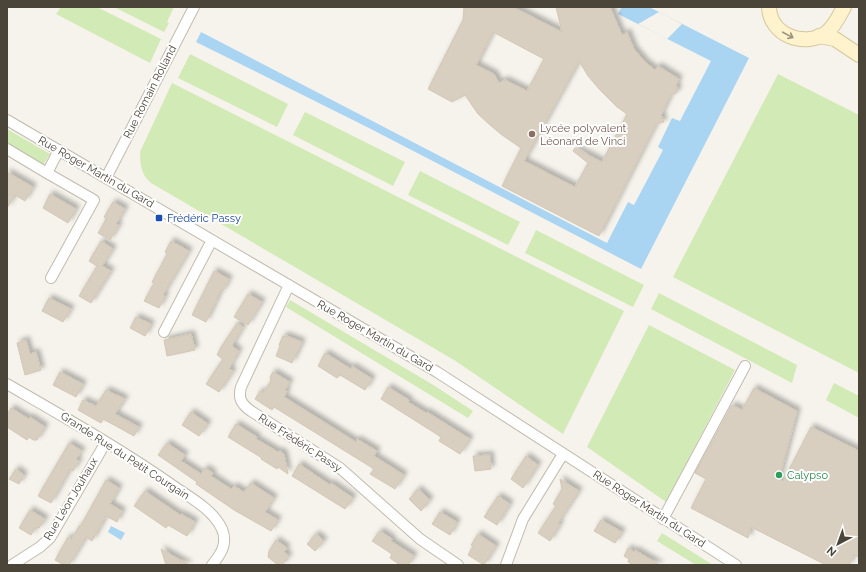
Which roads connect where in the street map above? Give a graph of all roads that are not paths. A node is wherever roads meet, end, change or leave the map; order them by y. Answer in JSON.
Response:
{"nodes":[{"id":1,"x":194,"y":7,"type":"edge"},
{"id":2,"x":768,"y":8,"type":"edge"},
{"id":3,"x":843,"y":10,"type":"edge"},
{"id":4,"x":819,"y":36,"type":"junction"},
{"id":5,"x":859,"y":55,"type":"edge"},
{"id":6,"x":7,"y":120,"type":"edge"},
{"id":7,"x":7,"y":149,"type":"edge"},
{"id":8,"x":59,"y":150,"type":"junction"},
{"id":9,"x":47,"y":173,"type":"junction"},
{"id":10,"x":106,"y":178,"type":"junction"},
{"id":11,"x":212,"y":240,"type":"junction"},
{"id":12,"x":51,"y":278,"type":"dead end"},
{"id":13,"x":289,"y":285,"type":"junction"},
{"id":14,"x":164,"y":332,"type":"dead end"},
{"id":15,"x":745,"y":366,"type":"dead end"},
{"id":16,"x":7,"y":384,"type":"edge"},
{"id":17,"x":106,"y":442,"type":"junction"},
{"id":18,"x":563,"y":454,"type":"junction"},
{"id":19,"x":663,"y":519,"type":"junction"},
{"id":20,"x":12,"y":565,"type":"edge"},
{"id":21,"x":212,"y":565,"type":"edge"},
{"id":22,"x":458,"y":565,"type":"edge"},
{"id":23,"x":506,"y":565,"type":"edge"},
{"id":24,"x":736,"y":565,"type":"edge"}],
"edges":[{"from":1,"to":10,"type":"street","name":"Rue Romain Rolland"},
{"from":2,"to":4,"type":"street","one_way":true},
{"from":3,"to":4,"type":"street"},
{"from":4,"to":5,"type":"street"},
{"from":6,"to":8,"type":"street","name":"Rue Roger Martin du Gard"},
{"from":7,"to":9,"type":"street"},
{"from":8,"to":9,"type":"street"},
{"from":8,"to":10,"type":"street","name":"Rue Roger Martin du Gard"},
{"from":9,"to":12,"type":"street"},
{"from":10,"to":11,"type":"street","name":"Rue Roger Martin du Gard"},
{"from":11,"to":13,"type":"street","name":"Rue Roger Martin du Gard"},
{"from":11,"to":14,"type":"street"},
{"from":13,"to":18,"type":"street","name":"Rue Roger Martin du Gard"},
{"from":13,"to":22,"type":"street","name":"Rue Frédéric Passy"},
{"from":15,"to":19,"type":"street"},
{"from":16,"to":17,"type":"street","name":"Grande Rue du Petit Courgain"},
{"from":17,"to":20,"type":"street","name":"Rue Léon Jouhaux"},
{"from":17,"to":21,"type":"street","name":"Grande Rue du Petit Courgain"},
{"from":18,"to":19,"type":"street","name":"Rue Roger Martin du Gard"},
{"from":18,"to":23,"type":"street"},
{"from":19,"to":24,"type":"street","name":"Rue Roger Martin du Gard"}]}
